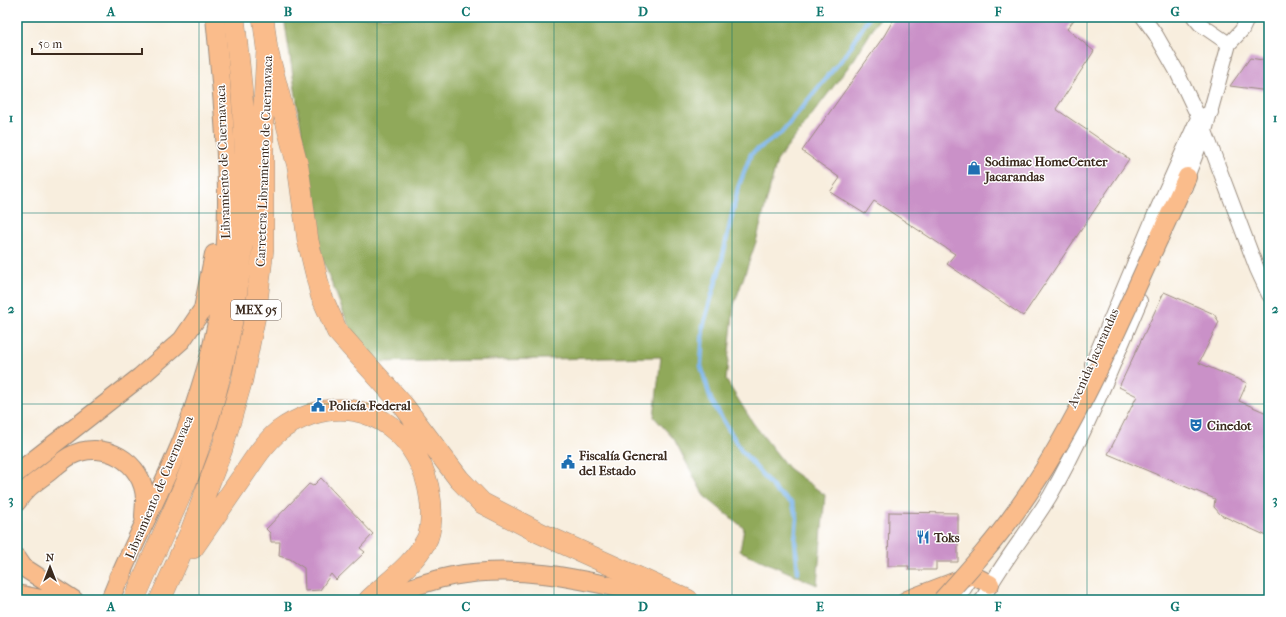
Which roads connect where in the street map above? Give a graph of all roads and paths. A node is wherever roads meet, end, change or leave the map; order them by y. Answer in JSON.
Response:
{"nodes":[{"id":1,"x":214,"y":17,"type":"edge"},
{"id":2,"x":234,"y":17,"type":"edge"},
{"id":3,"x":262,"y":17,"type":"edge"},
{"id":4,"x":1143,"y":17,"type":"edge"},
{"id":5,"x":1194,"y":17,"type":"edge"},
{"id":6,"x":1248,"y":17,"type":"edge"},
{"id":7,"x":1229,"y":44,"type":"junction"},
{"id":8,"x":267,"y":49,"type":"junction"},
{"id":9,"x":1212,"y":112,"type":"junction"},
{"id":10,"x":1198,"y":118,"type":"junction"},
{"id":11,"x":1205,"y":131,"type":"junction"},
{"id":12,"x":226,"y":177,"type":"junction"},
{"id":13,"x":1187,"y":177,"type":"junction"},
{"id":14,"x":1269,"y":295,"type":"edge"},
{"id":15,"x":17,"y":473,"type":"edge"},
{"id":16,"x":1032,"y":479,"type":"junction"},
{"id":17,"x":1052,"y":491,"type":"junction"},
{"id":18,"x":17,"y":502,"type":"edge"},
{"id":19,"x":143,"y":524,"type":"junction"},
{"id":20,"x":17,"y":558,"type":"edge"},
{"id":21,"x":972,"y":575,"type":"junction"},
{"id":22,"x":990,"y":584,"type":"junction"},
{"id":23,"x":139,"y":589,"type":"edge"},
{"id":24,"x":17,"y":594,"type":"edge"},
{"id":25,"x":163,"y":594,"type":"edge"},
{"id":26,"x":46,"y":600,"type":"edge"},
{"id":27,"x":74,"y":600,"type":"edge"},
{"id":28,"x":110,"y":600,"type":"edge"},
{"id":29,"x":369,"y":600,"type":"edge"},
{"id":30,"x":377,"y":600,"type":"edge"},
{"id":31,"x":673,"y":600,"type":"edge"},
{"id":32,"x":688,"y":600,"type":"edge"},
{"id":33,"x":907,"y":600,"type":"edge"},
{"id":34,"x":942,"y":600,"type":"edge"},
{"id":35,"x":957,"y":600,"type":"edge"},
{"id":36,"x":982,"y":600,"type":"edge"}],
"edges":[{"from":1,"to":12,"type":"main road","name":"Libramiento de Cuernavaca","number":"MEX 95"},
{"from":2,"to":23,"type":"highway","name":"Carretera Libramiento de Cuernavaca","number":"MEX 95"},
{"from":3,"to":8,"type":"highway","name":"Carretera Libramiento de Cuernavaca","number":"MEX 95"},
{"from":4,"to":10,"type":"street"},
{"from":5,"to":7,"type":"street"},
{"from":6,"to":7,"type":"street","name":"Avenida Jacarandas"},
{"from":7,"to":9,"type":"street","name":"Avenida Jacarandas"},
{"from":8,"to":25,"type":"highway","name":"Carretera Libramiento de Cuernavaca","number":"MEX 95"},
{"from":8,"to":32,"type":"highway"},
{"from":9,"to":10,"type":"street"},
{"from":9,"to":11,"type":"street","name":"Avenida Jacarandas"},
{"from":10,"to":11,"type":"street"},
{"from":10,"to":16,"type":"street","name":"Avenida Jacarandas"},
{"from":11,"to":13,"type":"street","name":"Avenida Jacarandas"},
{"from":11,"to":14,"type":"street"},
{"from":12,"to":15,"type":"main road"},
{"from":12,"to":19,"type":"main road","name":"Libramiento de Cuernavaca","number":"MEX 95"},
{"from":13,"to":17,"type":"street","name":"Avenida Jacarandas"},
{"from":13,"to":34,"type":"main road","bridge":true},
{"from":16,"to":17,"type":"street"},
{"from":16,"to":21,"type":"street","name":"Avenida Jacarandas"},
{"from":17,"to":22,"type":"street","name":"Avenida Jacarandas"},
{"from":18,"to":19,"type":"main road"},
{"from":19,"to":28,"type":"main road","name":"Libramiento de Cuernavaca","number":"MEX 95"},
{"from":20,"to":27,"type":"main road"},
{"from":21,"to":22,"type":"main road"},
{"from":21,"to":33,"type":"main road"},
{"from":21,"to":35,"type":"street","name":"Avenida Jacarandas"},
{"from":22,"to":36,"type":"street","name":"Avenida Jacarandas"},
{"from":24,"to":26,"type":"main road"},
{"from":25,"to":29,"type":"highway"},
{"from":30,"to":31,"type":"main road"}]}
